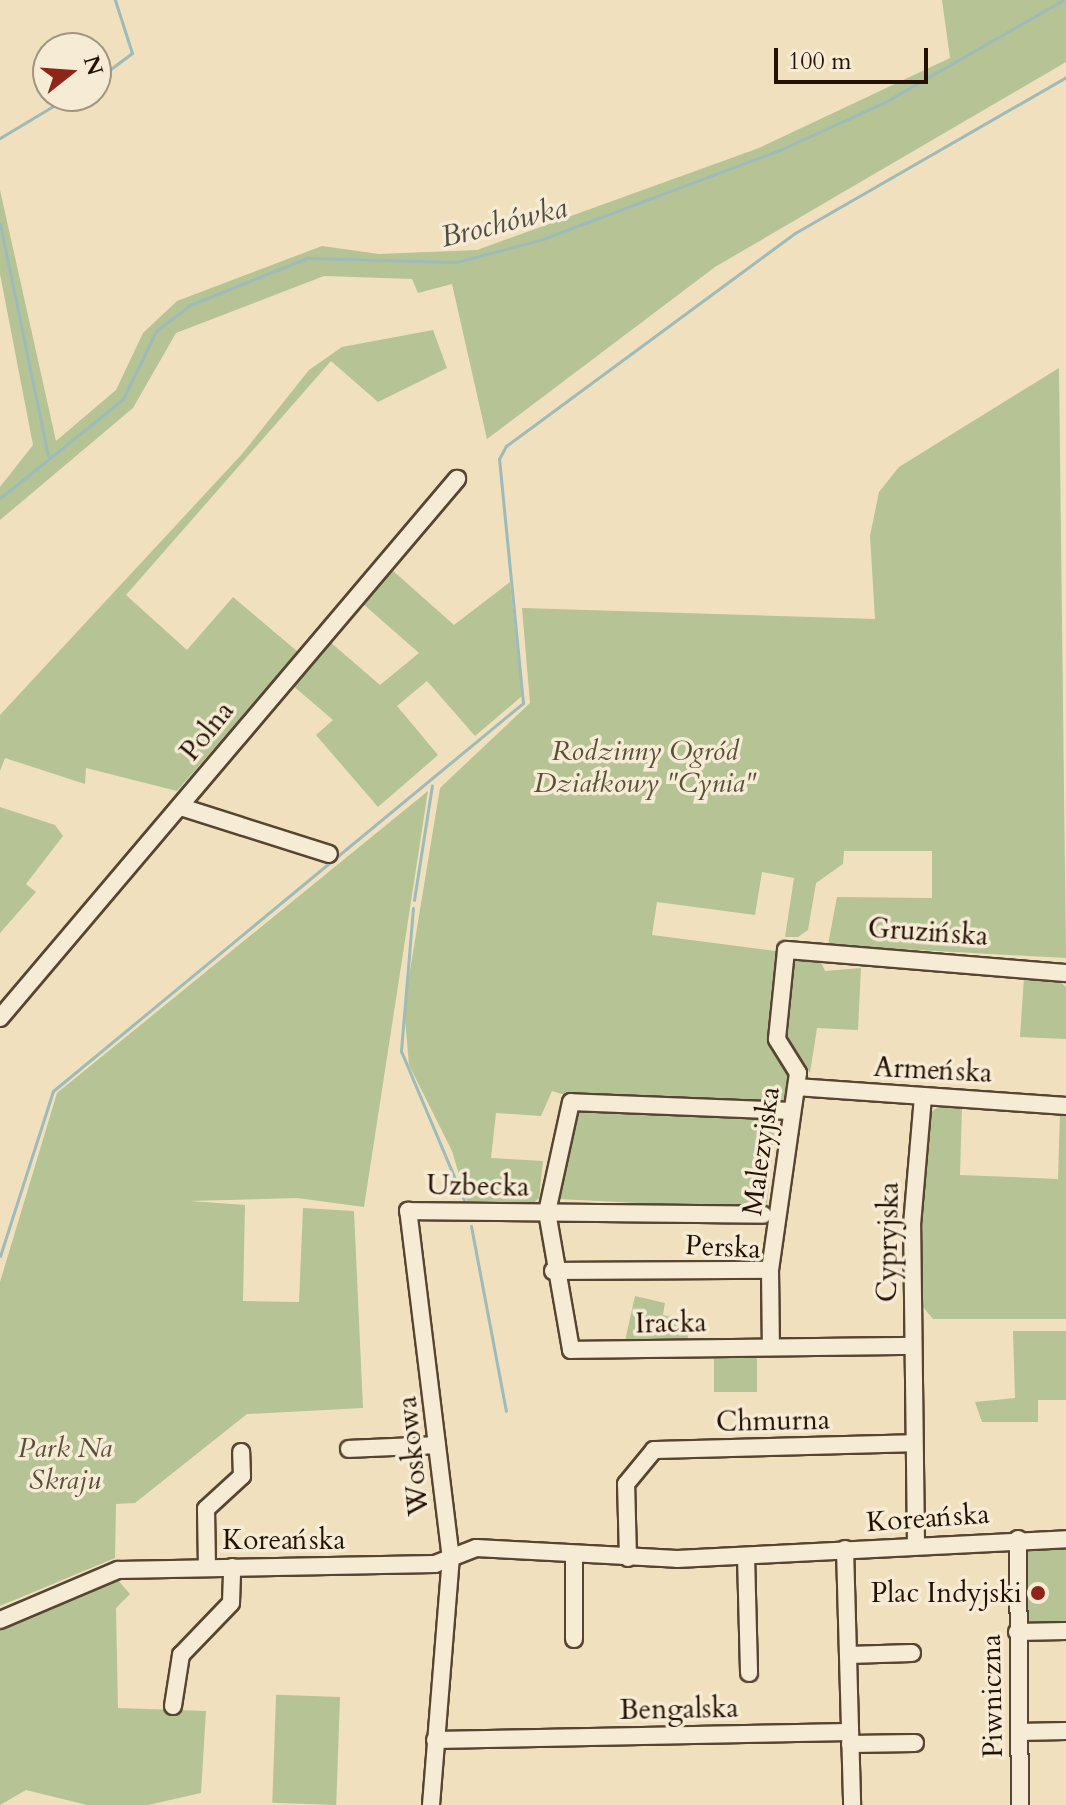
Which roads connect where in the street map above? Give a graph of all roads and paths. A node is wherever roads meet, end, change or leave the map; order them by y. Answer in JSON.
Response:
{"nodes":[{"id":1,"x":457,"y":479,"type":"dead end"},
{"id":2,"x":181,"y":807,"type":"junction"},
{"id":3,"x":329,"y":854,"type":"dead end"},
{"id":4,"x":786,"y":950,"type":"joint"},
{"id":5,"x":1066,"y":973,"type":"edge"},
{"id":6,"x":0,"y":1018,"type":"edge"},
{"id":7,"x":796,"y":1087,"type":"junction"},
{"id":8,"x":923,"y":1096,"type":"junction"},
{"id":9,"x":1066,"y":1106,"type":"edge"},
{"id":10,"x":792,"y":1111,"type":"junction"},
{"id":11,"x":408,"y":1211,"type":"joint"},
{"id":12,"x":547,"y":1212,"type":"junction"},
{"id":13,"x":763,"y":1215,"type":"dead end"},
{"id":14,"x":770,"y":1270,"type":"junction"},
{"id":15,"x":553,"y":1271,"type":"junction"},
{"id":16,"x":913,"y":1346,"type":"junction"},
{"id":17,"x":771,"y":1347,"type":"junction"},
{"id":18,"x":913,"y":1443,"type":"junction"},
{"id":19,"x":437,"y":1445,"type":"junction"},
{"id":20,"x":349,"y":1449,"type":"dead end"},
{"id":21,"x":241,"y":1452,"type":"dead end"},
{"id":22,"x":1018,"y":1539,"type":"junction"},
{"id":23,"x":1066,"y":1539,"type":"edge"},
{"id":24,"x":916,"y":1544,"type":"junction"},
{"id":25,"x":845,"y":1549,"type":"junction"},
{"id":26,"x":746,"y":1556,"type":"junction"},
{"id":27,"x":574,"y":1557,"type":"junction"},
{"id":28,"x":628,"y":1558,"type":"junction"},
{"id":29,"x":451,"y":1559,"type":"junction"},
{"id":30,"x":207,"y":1566,"type":"junction"},
{"id":31,"x":232,"y":1567,"type":"junction"},
{"id":32,"x":0,"y":1620,"type":"edge"},
{"id":33,"x":1066,"y":1631,"type":"edge"},
{"id":34,"x":1017,"y":1632,"type":"junction"},
{"id":35,"x":574,"y":1639,"type":"dead end"},
{"id":36,"x":912,"y":1653,"type":"dead end"},
{"id":37,"x":848,"y":1655,"type":"junction"},
{"id":38,"x":749,"y":1673,"type":"dead end"},
{"id":39,"x":173,"y":1706,"type":"dead end"},
{"id":40,"x":1066,"y":1731,"type":"edge"},
{"id":41,"x":1019,"y":1732,"type":"junction"},
{"id":42,"x":850,"y":1738,"type":"junction"},
{"id":43,"x":435,"y":1740,"type":"junction"},
{"id":44,"x":915,"y":1743,"type":"dead end"},
{"id":45,"x":431,"y":1805,"type":"edge"},
{"id":46,"x":852,"y":1805,"type":"edge"},
{"id":47,"x":1020,"y":1805,"type":"edge"}],
"edges":[{"from":1,"to":2,"type":"street","name":"Polna"},
{"from":2,"to":3,"type":"street"},
{"from":2,"to":6,"type":"street","name":"Polna"},
{"from":4,"to":5,"type":"street","name":"Gruzińska"},
{"from":4,"to":7,"type":"street","name":"Malezyjska"},
{"from":7,"to":8,"type":"street","name":"Armeńska"},
{"from":7,"to":10,"type":"street","name":"Malezyjska"},
{"from":8,"to":9,"type":"street","name":"Armeńska"},
{"from":8,"to":16,"type":"street","name":"Cypryjska"},
{"from":10,"to":12,"type":"street","name":"Iracka"},
{"from":10,"to":14,"type":"street","name":"Malezyjska"},
{"from":11,"to":12,"type":"street","name":"Uzbecka"},
{"from":11,"to":19,"type":"street","name":"Woskowa"},
{"from":12,"to":13,"type":"street","name":"Uzbecka"},
{"from":12,"to":15,"type":"street","name":"Iracka"},
{"from":14,"to":15,"type":"street","name":"Perska"},
{"from":14,"to":17,"type":"street","name":"Perska"},
{"from":15,"to":17,"type":"street","name":"Iracka"},
{"from":16,"to":17,"type":"street","name":"Iracka"},
{"from":16,"to":18,"type":"street","name":"Cypryjska"},
{"from":18,"to":24,"type":"street"},
{"from":18,"to":28,"type":"street","name":"Chmurna"},
{"from":19,"to":20,"type":"street"},
{"from":19,"to":29,"type":"street","name":"Woskowa"},
{"from":21,"to":30,"type":"street"},
{"from":22,"to":23,"type":"street","name":"Koreańska"},
{"from":22,"to":24,"type":"street","name":"Koreańska"},
{"from":22,"to":34,"type":"street","name":"Piwniczna"},
{"from":24,"to":25,"type":"street","name":"Koreańska"},
{"from":25,"to":26,"type":"street","name":"Koreańska"},
{"from":25,"to":37,"type":"street"},
{"from":26,"to":28,"type":"street","name":"Koreańska"},
{"from":26,"to":38,"type":"street"},
{"from":27,"to":28,"type":"street","name":"Koreańska"},
{"from":27,"to":29,"type":"street","name":"Koreańska"},
{"from":27,"to":35,"type":"street"},
{"from":29,"to":31,"type":"street","name":"Koreańska"},
{"from":29,"to":43,"type":"street","name":"Woskowa"},
{"from":30,"to":31,"type":"street","name":"Koreańska"},
{"from":30,"to":32,"type":"street","name":"Koreańska"},
{"from":31,"to":39,"type":"street"},
{"from":33,"to":34,"type":"street"},
{"from":34,"to":41,"type":"street","name":"Piwniczna"},
{"from":36,"to":37,"type":"street"},
{"from":37,"to":42,"type":"street"},
{"from":40,"to":41,"type":"street"},
{"from":41,"to":47,"type":"street","name":"Piwniczna"},
{"from":42,"to":43,"type":"street","name":"Bengalska"},
{"from":42,"to":44,"type":"street","name":"Bengalska"},
{"from":42,"to":46,"type":"street"},
{"from":43,"to":45,"type":"street","name":"Woskowa"}]}
